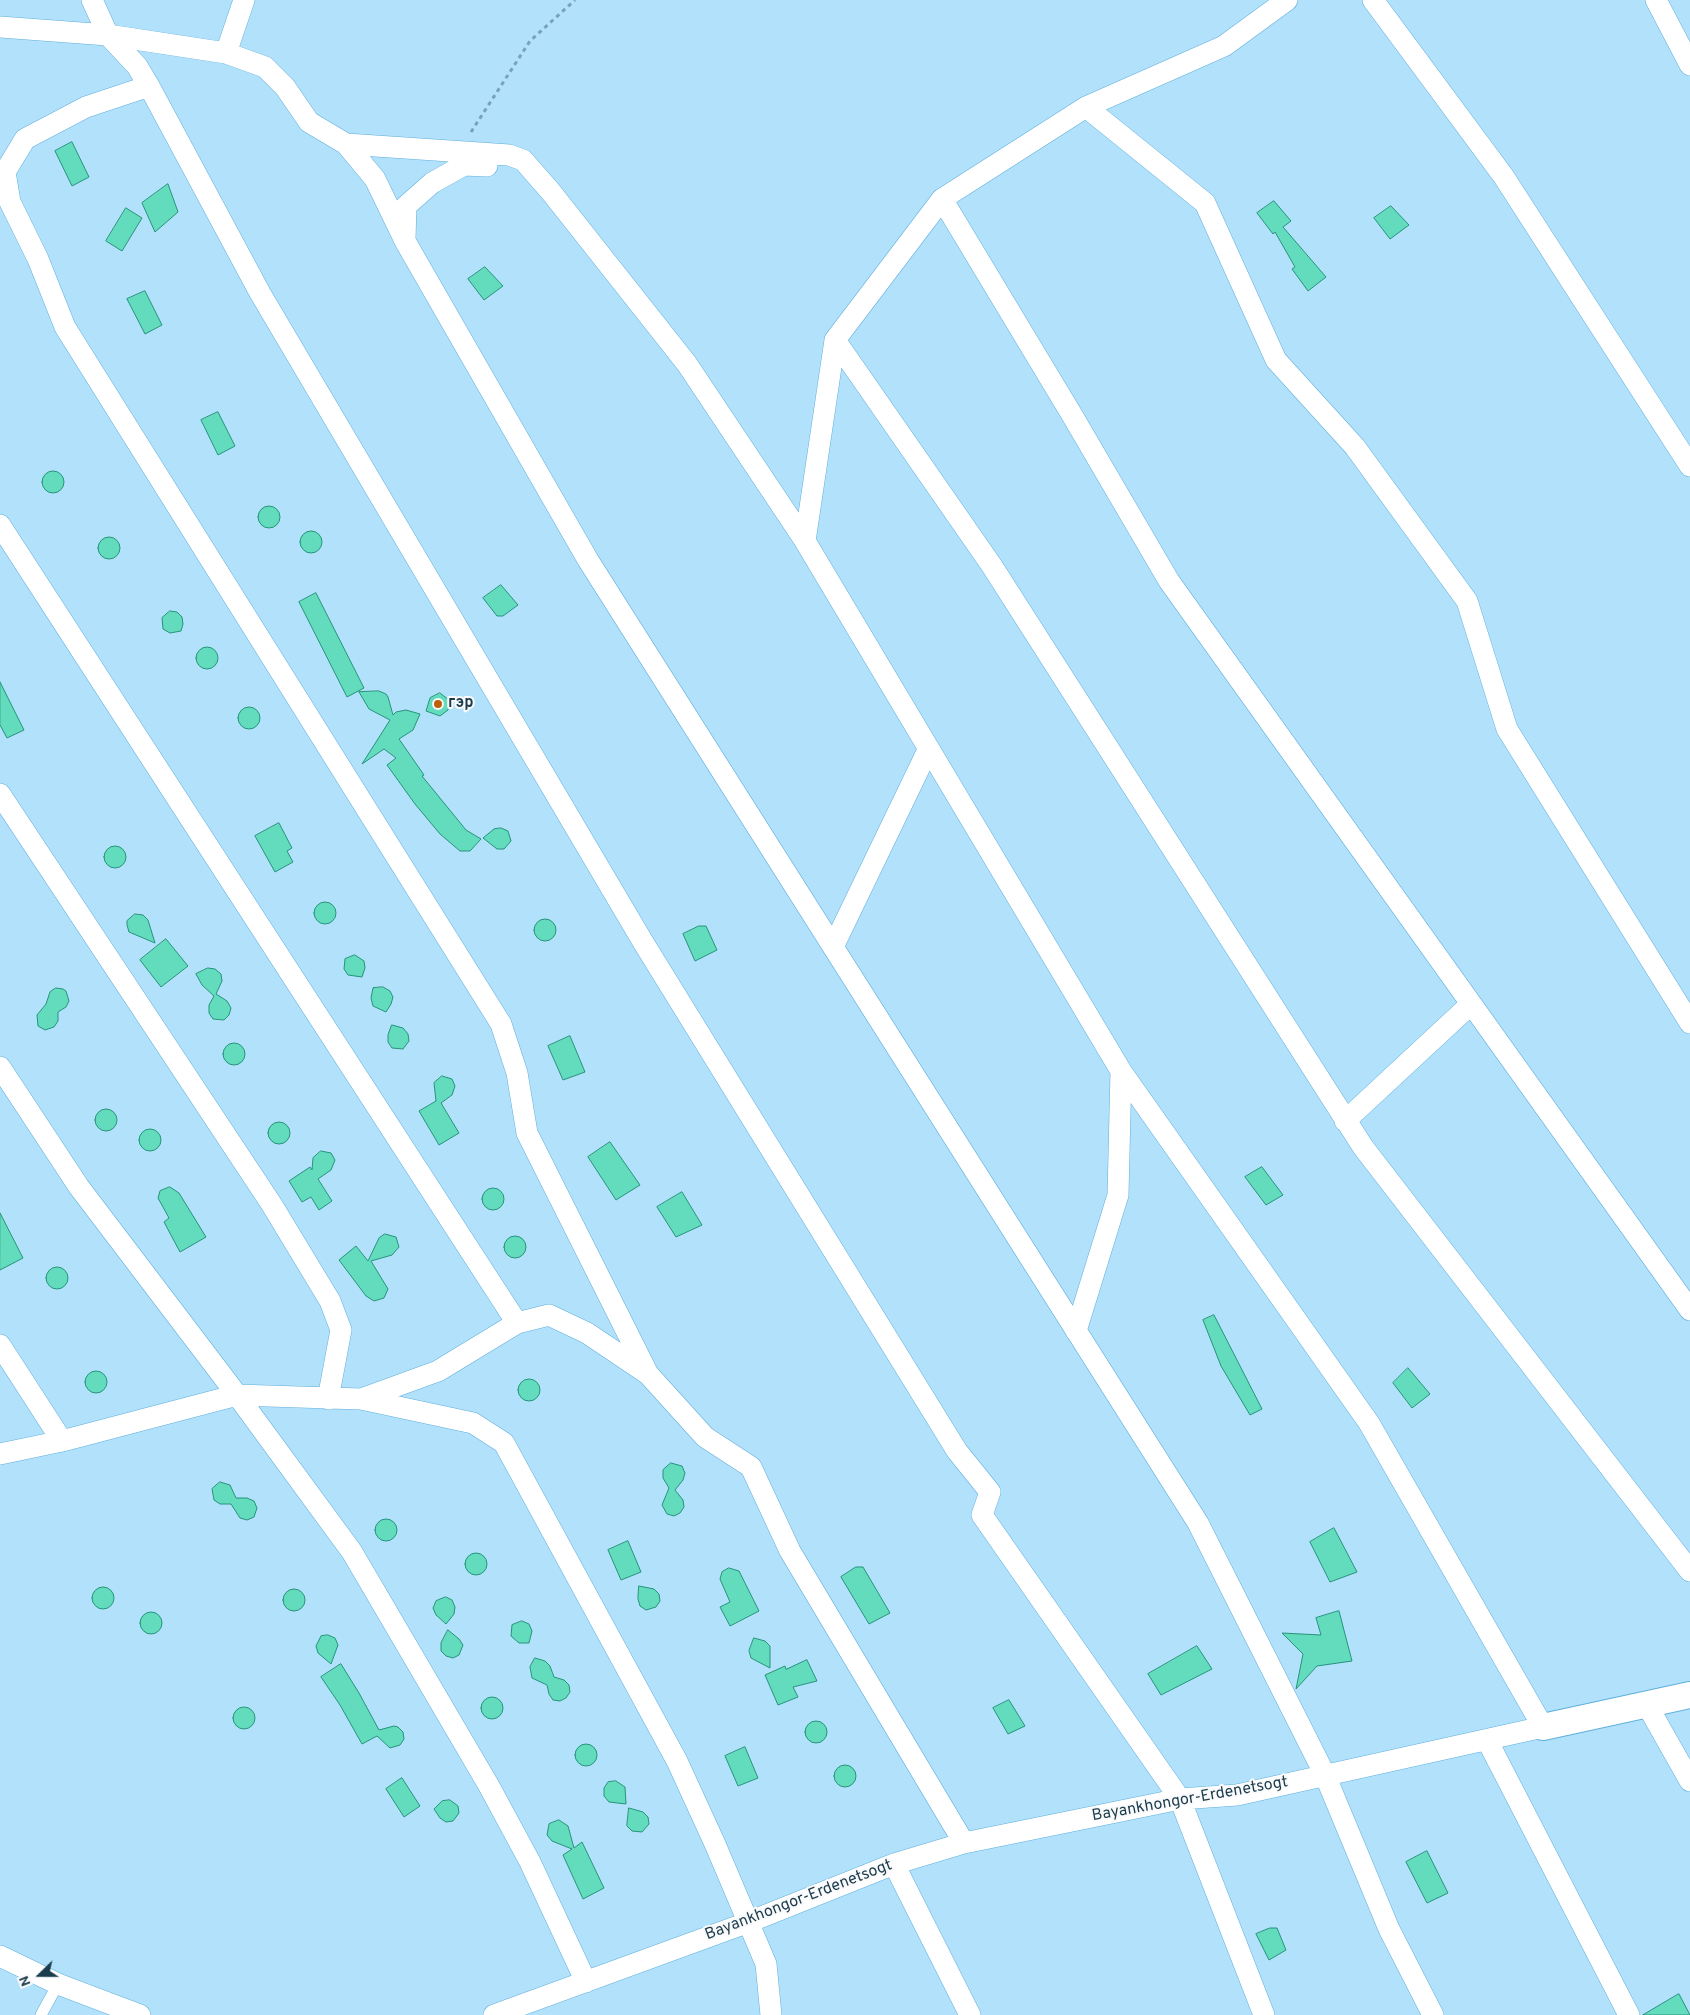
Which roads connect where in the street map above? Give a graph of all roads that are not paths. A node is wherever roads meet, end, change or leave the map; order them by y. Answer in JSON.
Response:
{"nodes":[{"id":1,"x":92,"y":0,"type":"edge"},
{"id":2,"x":244,"y":0,"type":"edge"},
{"id":3,"x":1287,"y":0,"type":"edge"},
{"id":4,"x":1372,"y":0,"type":"edge"},
{"id":5,"x":1656,"y":0,"type":"edge"},
{"id":6,"x":0,"y":27,"type":"edge"},
{"id":7,"x":108,"y":35,"type":"junction"},
{"id":8,"x":226,"y":53,"type":"junction"},
{"id":9,"x":1690,"y":65,"type":"edge"},
{"id":10,"x":149,"y":86,"type":"junction"},
{"id":11,"x":1086,"y":107,"type":"junction"},
{"id":12,"x":346,"y":144,"type":"junction"},
{"id":13,"x":551,"y":192,"type":"junction"},
{"id":14,"x":942,"y":199,"type":"junction"},
{"id":15,"x":405,"y":241,"type":"junction"},
{"id":16,"x":835,"y":340,"type":"junction"},
{"id":17,"x":1690,"y":466,"type":"edge"},
{"id":18,"x":0,"y":525,"type":"edge"},
{"id":19,"x":805,"y":542,"type":"junction"},
{"id":20,"x":928,"y":750,"type":"junction"},
{"id":21,"x":0,"y":794,"type":"edge"},
{"id":22,"x":833,"y":947,"type":"junction"},
{"id":23,"x":1472,"y":1004,"type":"junction"},
{"id":24,"x":1690,"y":1023,"type":"edge"},
{"id":25,"x":0,"y":1067,"type":"edge"},
{"id":26,"x":1121,"y":1071,"type":"junction"},
{"id":27,"x":1345,"y":1121,"type":"junction"},
{"id":28,"x":1690,"y":1310,"type":"edge"},
{"id":29,"x":517,"y":1323,"type":"junction"},
{"id":30,"x":1076,"y":1331,"type":"junction"},
{"id":31,"x":0,"y":1346,"type":"edge"},
{"id":32,"x":648,"y":1374,"type":"junction"},
{"id":33,"x":237,"y":1396,"type":"junction"},
{"id":34,"x":328,"y":1399,"type":"junction"},
{"id":35,"x":361,"y":1399,"type":"junction"},
{"id":36,"x":62,"y":1441,"type":"junction"},
{"id":37,"x":0,"y":1454,"type":"edge"},
{"id":38,"x":1690,"y":1571,"type":"edge"},
{"id":39,"x":1690,"y":1695,"type":"edge"},
{"id":40,"x":1647,"y":1704,"type":"junction"},
{"id":41,"x":1543,"y":1727,"type":"junction"},
{"id":42,"x":1487,"y":1740,"type":"junction"},
{"id":43,"x":1325,"y":1775,"type":"junction"},
{"id":44,"x":1690,"y":1781,"type":"edge"},
{"id":45,"x":1180,"y":1799,"type":"junction"},
{"id":46,"x":964,"y":1843,"type":"junction"},
{"id":47,"x":894,"y":1864,"type":"junction"},
{"id":48,"x":749,"y":1922,"type":"junction"},
{"id":49,"x":0,"y":1956,"type":"edge"},
{"id":50,"x":586,"y":1982,"type":"junction"},
{"id":51,"x":58,"y":1984,"type":"junction"},
{"id":52,"x":41,"y":2015,"type":"edge"},
{"id":53,"x":140,"y":2015,"type":"edge"},
{"id":54,"x":494,"y":2015,"type":"edge"},
{"id":55,"x":772,"y":2015,"type":"edge"},
{"id":56,"x":970,"y":2015,"type":"edge"},
{"id":57,"x":1264,"y":2015,"type":"edge"},
{"id":58,"x":1433,"y":2015,"type":"edge"},
{"id":59,"x":1629,"y":2015,"type":"edge"}],
"edges":[{"from":1,"to":7,"type":"street"},
{"from":2,"to":8,"type":"street"},
{"from":3,"to":11,"type":"street"},
{"from":4,"to":17,"type":"street"},
{"from":5,"to":9,"type":"street"},
{"from":6,"to":7,"type":"street"},
{"from":7,"to":8,"type":"street"},
{"from":7,"to":10,"type":"street"},
{"from":8,"to":12,"type":"street"},
{"from":10,"to":32,"type":"street"},
{"from":10,"to":45,"type":"street"},
{"from":11,"to":14,"type":"street"},
{"from":11,"to":24,"type":"street"},
{"from":12,"to":13,"type":"street"},
{"from":12,"to":15,"type":"street"},
{"from":13,"to":15,"type":"street"},
{"from":13,"to":19,"type":"street"},
{"from":14,"to":16,"type":"street"},
{"from":14,"to":23,"type":"street"},
{"from":15,"to":22,"type":"street"},
{"from":16,"to":19,"type":"street"},
{"from":16,"to":27,"type":"street"},
{"from":18,"to":29,"type":"street"},
{"from":19,"to":20,"type":"street"},
{"from":20,"to":22,"type":"street"},
{"from":20,"to":26,"type":"street"},
{"from":21,"to":34,"type":"street"},
{"from":22,"to":30,"type":"street"},
{"from":23,"to":27,"type":"street"},
{"from":23,"to":28,"type":"street"},
{"from":25,"to":33,"type":"street"},
{"from":26,"to":30,"type":"street"},
{"from":26,"to":41,"type":"street"},
{"from":27,"to":38,"type":"street"},
{"from":29,"to":32,"type":"street"},
{"from":29,"to":35,"type":"street"},
{"from":30,"to":43,"type":"street"},
{"from":31,"to":36,"type":"street"},
{"from":32,"to":46,"type":"street"},
{"from":33,"to":34,"type":"street"},
{"from":33,"to":36,"type":"street"},
{"from":33,"to":50,"type":"street"},
{"from":34,"to":35,"type":"street"},
{"from":35,"to":48,"type":"street"},
{"from":36,"to":37,"type":"street"},
{"from":39,"to":40,"type":"street","name":"Bayankhongor-Erdenetsogt"},
{"from":40,"to":41,"type":"street","name":"Bayankhongor-Erdenetsogt"},
{"from":40,"to":44,"type":"street"},
{"from":41,"to":42,"type":"street","name":"Bayankhongor-Erdenetsogt"},
{"from":42,"to":43,"type":"street","name":"Bayankhongor-Erdenetsogt"},
{"from":42,"to":59,"type":"street"},
{"from":43,"to":45,"type":"street","name":"Bayankhongor-Erdenetsogt"},
{"from":43,"to":58,"type":"street"},
{"from":45,"to":46,"type":"street","name":"Bayankhongor-Erdenetsogt"},
{"from":45,"to":57,"type":"street"},
{"from":46,"to":47,"type":"street","name":"Bayankhongor-Erdenetsogt"},
{"from":47,"to":48,"type":"street","name":"Bayankhongor-Erdenetsogt"},
{"from":47,"to":56,"type":"street"},
{"from":48,"to":50,"type":"street","name":"Bayankhongor-Erdenetsogt"},
{"from":48,"to":55,"type":"street"},
{"from":49,"to":51,"type":"street"},
{"from":50,"to":54,"type":"street","name":"Bayankhongor-Erdenetsogt"},
{"from":51,"to":52,"type":"lane"},
{"from":51,"to":53,"type":"street"}]}
